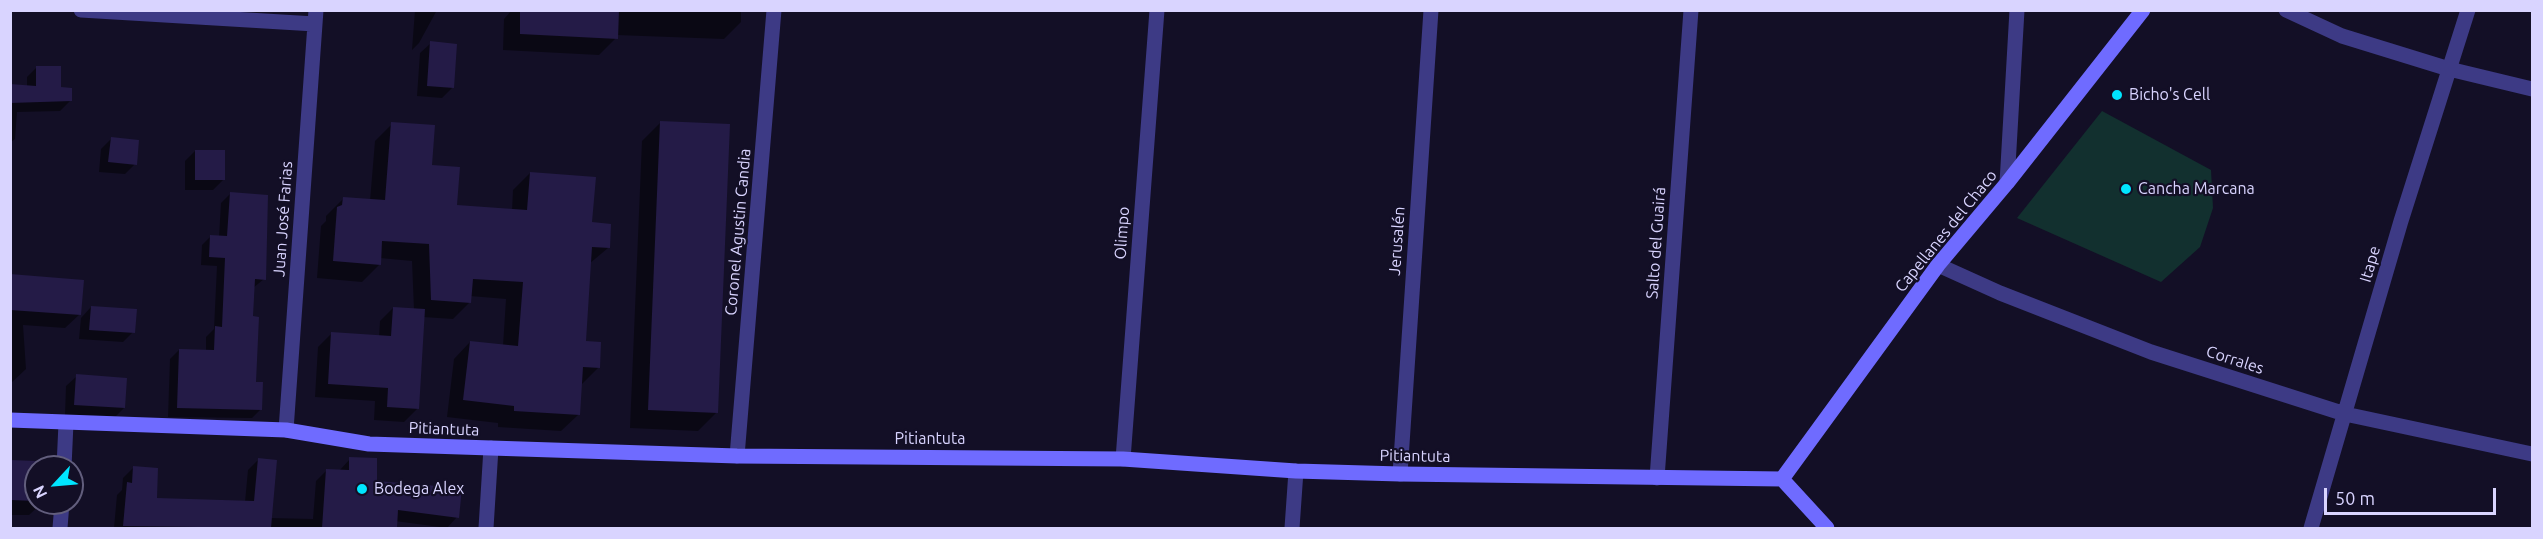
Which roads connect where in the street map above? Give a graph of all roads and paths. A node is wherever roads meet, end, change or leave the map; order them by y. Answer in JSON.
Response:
{"nodes":[{"id":1,"x":81,"y":10,"type":"edge"},
{"id":2,"x":774,"y":10,"type":"edge"},
{"id":3,"x":1157,"y":10,"type":"edge"},
{"id":4,"x":1431,"y":10,"type":"edge"},
{"id":5,"x":1691,"y":10,"type":"edge"},
{"id":6,"x":2017,"y":10,"type":"edge"},
{"id":7,"x":2143,"y":10,"type":"edge"},
{"id":8,"x":2286,"y":10,"type":"edge"},
{"id":9,"x":2468,"y":10,"type":"edge"},
{"id":10,"x":315,"y":17,"type":"edge"},
{"id":11,"x":2449,"y":69,"type":"junction"},
{"id":12,"x":2532,"y":89,"type":"edge"},
{"id":13,"x":2007,"y":183,"type":"junction"},
{"id":14,"x":1938,"y":265,"type":"junction"},
{"id":15,"x":2345,"y":414,"type":"junction"},
{"id":16,"x":10,"y":420,"type":"edge"},
{"id":17,"x":66,"y":423,"type":"junction"},
{"id":18,"x":286,"y":430,"type":"junction"},
{"id":19,"x":491,"y":448,"type":"junction"},
{"id":20,"x":2532,"y":454,"type":"edge"},
{"id":21,"x":64,"y":455,"type":"edge"},
{"id":22,"x":737,"y":456,"type":"junction"},
{"id":23,"x":1124,"y":459,"type":"junction"},
{"id":24,"x":1296,"y":471,"type":"junction"},
{"id":25,"x":1400,"y":474,"type":"junction"},
{"id":26,"x":1657,"y":478,"type":"junction"},
{"id":27,"x":1782,"y":479,"type":"junction"},
{"id":28,"x":486,"y":528,"type":"edge"},
{"id":29,"x":1292,"y":528,"type":"edge"},
{"id":30,"x":1827,"y":528,"type":"edge"},
{"id":31,"x":2311,"y":528,"type":"edge"}],
"edges":[{"from":1,"to":10,"type":"street"},
{"from":2,"to":22,"type":"street","name":"Coronel Agustin Candia"},
{"from":3,"to":23,"type":"street","name":"Olimpo"},
{"from":4,"to":25,"type":"street","name":"Jerusalén"},
{"from":5,"to":26,"type":"street","name":"Salto del Guairá"},
{"from":6,"to":13,"type":"street"},
{"from":7,"to":13,"type":"street","name":"Capellanes del Chaco"},
{"from":8,"to":11,"type":"street"},
{"from":9,"to":11,"type":"street","name":"Itape"},
{"from":10,"to":18,"type":"street","name":"Juan José Farias"},
{"from":11,"to":12,"type":"street"},
{"from":11,"to":15,"type":"street","name":"Itape"},
{"from":13,"to":14,"type":"street","name":"Capellanes del Chaco"},
{"from":14,"to":15,"type":"street","name":"Corrales"},
{"from":14,"to":27,"type":"street","name":"Capellanes del Chaco"},
{"from":15,"to":20,"type":"street","name":"Corrales"},
{"from":15,"to":31,"type":"street","name":"Itape"},
{"from":16,"to":17,"type":"street","name":"Pitiantuta"},
{"from":17,"to":18,"type":"street","name":"Pitiantuta"},
{"from":17,"to":21,"type":"street"},
{"from":18,"to":19,"type":"street","name":"Pitiantuta"},
{"from":19,"to":22,"type":"street","name":"Pitiantuta"},
{"from":19,"to":28,"type":"street"},
{"from":22,"to":23,"type":"street","name":"Pitiantuta"},
{"from":23,"to":24,"type":"street","name":"Pitiantuta"},
{"from":24,"to":25,"type":"street","name":"Pitiantuta"},
{"from":24,"to":29,"type":"street"},
{"from":25,"to":26,"type":"street","name":"Pitiantuta"},
{"from":26,"to":27,"type":"street","name":"Pitiantuta"},
{"from":27,"to":30,"type":"street"}]}
